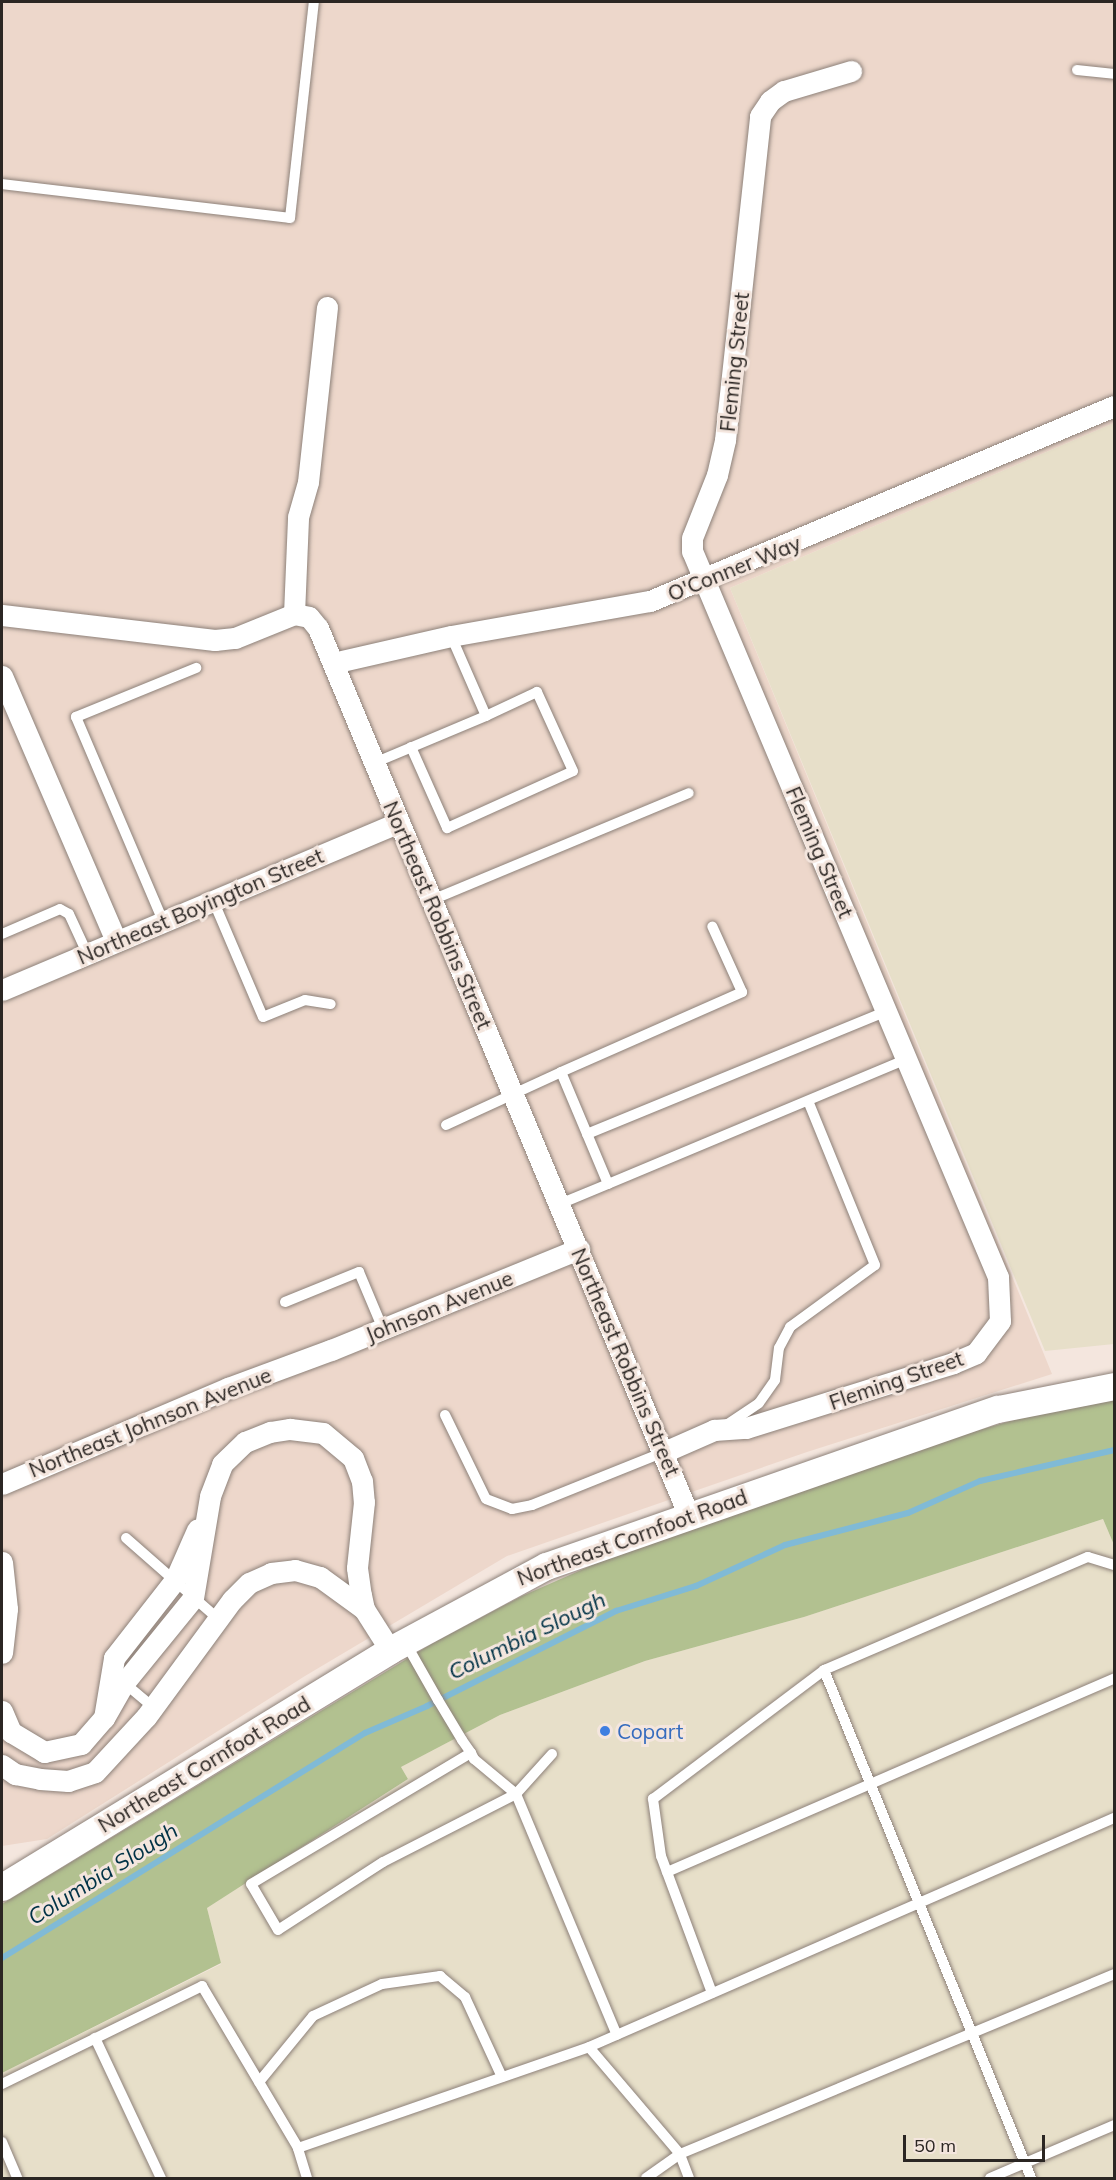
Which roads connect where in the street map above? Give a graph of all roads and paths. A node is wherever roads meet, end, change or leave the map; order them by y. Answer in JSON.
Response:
{"nodes":[{"id":1,"x":314,"y":2,"type":"edge"},
{"id":2,"x":1077,"y":70,"type":"dead end"},
{"id":3,"x":851,"y":71,"type":"dead end"},
{"id":4,"x":1114,"y":74,"type":"edge"},
{"id":5,"x":2,"y":184,"type":"edge"},
{"id":6,"x":327,"y":308,"type":"dead end"},
{"id":7,"x":1114,"y":406,"type":"edge"},
{"id":8,"x":703,"y":582,"type":"junction"},
{"id":9,"x":294,"y":614,"type":"junction"},
{"id":10,"x":2,"y":615,"type":"edge"},
{"id":11,"x":451,"y":636,"type":"junction"},
{"id":12,"x":333,"y":663,"type":"junction"},
{"id":13,"x":196,"y":668,"type":"dead end"},
{"id":14,"x":2,"y":676,"type":"edge"},
{"id":15,"x":486,"y":716,"type":"junction"},
{"id":16,"x":411,"y":747,"type":"junction"},
{"id":17,"x":374,"y":763,"type":"junction"},
{"id":18,"x":689,"y":793,"type":"dead end"},
{"id":19,"x":399,"y":822,"type":"junction"},
{"id":20,"x":213,"y":900,"type":"junction"},
{"id":21,"x":432,"y":900,"type":"junction"},
{"id":22,"x":163,"y":921,"type":"junction"},
{"id":23,"x":712,"y":926,"type":"dead end"},
{"id":24,"x":2,"y":934,"type":"edge"},
{"id":25,"x":116,"y":941,"type":"junction"},
{"id":26,"x":87,"y":953,"type":"junction"},
{"id":27,"x":2,"y":990,"type":"edge"},
{"id":28,"x":331,"y":1004,"type":"dead end"},
{"id":29,"x":887,"y":1011,"type":"junction"},
{"id":30,"x":905,"y":1060,"type":"junction"},
{"id":31,"x":561,"y":1072,"type":"junction"},
{"id":32,"x":513,"y":1093,"type":"junction"},
{"id":33,"x":808,"y":1101,"type":"junction"},
{"id":34,"x":446,"y":1125,"type":"dead end"},
{"id":35,"x":587,"y":1134,"type":"junction"},
{"id":36,"x":608,"y":1184,"type":"junction"},
{"id":37,"x":560,"y":1204,"type":"junction"},
{"id":38,"x":579,"y":1249,"type":"junction"},
{"id":39,"x":285,"y":1302,"type":"dead end"},
{"id":40,"x":383,"y":1329,"type":"junction"},
{"id":41,"x":298,"y":1362,"type":"joint"},
{"id":42,"x":1114,"y":1386,"type":"edge"},
{"id":43,"x":445,"y":1415,"type":"dead end"},
{"id":44,"x":714,"y":1430,"type":"junction"},
{"id":45,"x":664,"y":1452,"type":"junction"},
{"id":46,"x":2,"y":1484,"type":"edge"},
{"id":47,"x":210,"y":1496,"type":"junction"},
{"id":48,"x":688,"y":1514,"type":"junction"},
{"id":49,"x":126,"y":1538,"type":"dead end"},
{"id":50,"x":2,"y":1562,"type":"edge"},
{"id":51,"x":1114,"y":1565,"type":"edge"},
{"id":52,"x":175,"y":1580,"type":"junction"},
{"id":53,"x":193,"y":1598,"type":"junction"},
{"id":54,"x":364,"y":1609,"type":"junction"},
{"id":55,"x":217,"y":1618,"type":"junction"},
{"id":56,"x":397,"y":1646,"type":"junction"},
{"id":57,"x":2,"y":1653,"type":"edge"},
{"id":58,"x":824,"y":1670,"type":"junction"},
{"id":59,"x":117,"y":1677,"type":"junction"},
{"id":60,"x":1114,"y":1679,"type":"edge"},
{"id":61,"x":153,"y":1707,"type":"junction"},
{"id":62,"x":2,"y":1711,"type":"edge"},
{"id":63,"x":471,"y":1753,"type":"junction"},
{"id":64,"x":552,"y":1754,"type":"dead end"},
{"id":65,"x":2,"y":1764,"type":"edge"},
{"id":66,"x":871,"y":1784,"type":"junction"},
{"id":67,"x":516,"y":1794,"type":"junction"},
{"id":68,"x":1114,"y":1818,"type":"edge"},
{"id":69,"x":667,"y":1872,"type":"junction"},
{"id":70,"x":2,"y":1887,"type":"edge"},
{"id":71,"x":919,"y":1903,"type":"junction"},
{"id":72,"x":1114,"y":1974,"type":"edge"},
{"id":73,"x":712,"y":1994,"type":"junction"},
{"id":74,"x":972,"y":2032,"type":"junction"},
{"id":75,"x":616,"y":2035,"type":"junction"},
{"id":76,"x":94,"y":2038,"type":"junction"},
{"id":77,"x":589,"y":2047,"type":"junction"},
{"id":78,"x":501,"y":2077,"type":"junction"},
{"id":79,"x":259,"y":2082,"type":"junction"},
{"id":80,"x":2,"y":2084,"type":"edge"},
{"id":81,"x":1114,"y":2125,"type":"edge"},
{"id":82,"x":2,"y":2142,"type":"edge"},
{"id":83,"x":298,"y":2148,"type":"junction"},
{"id":84,"x":680,"y":2154,"type":"junction"},
{"id":85,"x":1025,"y":2163,"type":"junction"},
{"id":86,"x":17,"y":2178,"type":"edge"},
{"id":87,"x":161,"y":2178,"type":"edge"},
{"id":88,"x":307,"y":2178,"type":"edge"},
{"id":89,"x":646,"y":2178,"type":"edge"},
{"id":90,"x":689,"y":2178,"type":"edge"},
{"id":91,"x":990,"y":2178,"type":"edge"},
{"id":92,"x":1031,"y":2178,"type":"edge"}],
"edges":[{"from":1,"to":5,"type":"lane"},
{"from":2,"to":4,"type":"lane"},
{"from":3,"to":8,"type":"street","name":"Fleming Street"},
{"from":6,"to":9,"type":"street"},
{"from":7,"to":8,"type":"street","name":"O'Conner Way"},
{"from":8,"to":11,"type":"street","name":"O'Conner Way"},
{"from":8,"to":29,"type":"street","name":"Fleming Street"},
{"from":9,"to":10,"type":"street"},
{"from":9,"to":12,"type":"street","name":"Northeast Robbins Street"},
{"from":11,"to":12,"type":"street","name":"O'Conner Way"},
{"from":11,"to":15,"type":"lane"},
{"from":12,"to":17,"type":"street","name":"Northeast Robbins Street"},
{"from":13,"to":22,"type":"lane"},
{"from":14,"to":25,"type":"street"},
{"from":15,"to":16,"type":"lane"},
{"from":15,"to":16,"type":"lane"},
{"from":16,"to":17,"type":"lane"},
{"from":17,"to":19,"type":"street","name":"Northeast Robbins Street"},
{"from":18,"to":21,"type":"lane"},
{"from":19,"to":20,"type":"street","name":"Northeast Boyington Street"},
{"from":19,"to":21,"type":"street","name":"Northeast Robbins Street"},
{"from":20,"to":22,"type":"street","name":"Northeast Boyington Street"},
{"from":20,"to":28,"type":"lane"},
{"from":21,"to":32,"type":"street","name":"Northeast Robbins Street"},
{"from":22,"to":25,"type":"street","name":"Northeast Boyington Street"},
{"from":23,"to":31,"type":"lane"},
{"from":24,"to":26,"type":"lane"},
{"from":25,"to":26,"type":"street","name":"Northeast Boyington Street"},
{"from":26,"to":27,"type":"street","name":"Northeast Boyington Street"},
{"from":29,"to":30,"type":"street","name":"Fleming Street"},
{"from":29,"to":35,"type":"lane"},
{"from":30,"to":33,"type":"lane"},
{"from":30,"to":44,"type":"street","name":"Fleming Street"},
{"from":31,"to":32,"type":"lane"},
{"from":31,"to":35,"type":"lane"},
{"from":32,"to":34,"type":"lane"},
{"from":32,"to":37,"type":"street","name":"Northeast Robbins Street"},
{"from":33,"to":36,"type":"lane"},
{"from":33,"to":44,"type":"lane"},
{"from":35,"to":36,"type":"lane"},
{"from":36,"to":37,"type":"lane"},
{"from":37,"to":38,"type":"street","name":"Northeast Robbins Street"},
{"from":38,"to":40,"type":"street","name":"Johnson Avenue"},
{"from":38,"to":45,"type":"street","name":"Northeast Robbins Street"},
{"from":39,"to":40,"type":"lane"},
{"from":40,"to":41,"type":"street","name":"Johnson Avenue"},
{"from":41,"to":46,"type":"street","name":"Northeast Johnson Avenue"},
{"from":42,"to":48,"type":"street","name":"Northeast Cornfoot Road"},
{"from":43,"to":45,"type":"lane"},
{"from":44,"to":45,"type":"street","name":"Fleming Street"},
{"from":45,"to":48,"type":"street","name":"Northeast Robbins Street"},
{"from":47,"to":52,"type":"street"},
{"from":47,"to":53,"type":"street"},
{"from":47,"to":54,"type":"street"},
{"from":48,"to":56,"type":"street","name":"Northeast Cornfoot Road"},
{"from":49,"to":52,"type":"lane"},
{"from":50,"to":57,"type":"street"},
{"from":51,"to":58,"type":"lane"},
{"from":52,"to":53,"type":"lane"},
{"from":52,"to":59,"type":"street"},
{"from":53,"to":55,"type":"lane"},
{"from":53,"to":59,"type":"street"},
{"from":54,"to":55,"type":"street"},
{"from":54,"to":56,"type":"street"},
{"from":55,"to":61,"type":"street"},
{"from":56,"to":63,"type":"lane"},
{"from":56,"to":70,"type":"street","name":"Northeast Cornfoot Road"},
{"from":58,"to":66,"type":"lane"},
{"from":58,"to":69,"type":"lane"},
{"from":59,"to":61,"type":"lane"},
{"from":59,"to":62,"type":"street"},
{"from":60,"to":66,"type":"lane"},
{"from":61,"to":65,"type":"street"},
{"from":63,"to":67,"type":"lane"},
{"from":63,"to":67,"type":"lane"},
{"from":64,"to":67,"type":"lane"},
{"from":66,"to":69,"type":"lane"},
{"from":66,"to":71,"type":"lane"},
{"from":67,"to":75,"type":"lane"},
{"from":68,"to":71,"type":"lane"},
{"from":69,"to":73,"type":"lane"},
{"from":71,"to":73,"type":"lane"},
{"from":71,"to":74,"type":"lane"},
{"from":72,"to":74,"type":"lane"},
{"from":73,"to":75,"type":"lane"},
{"from":74,"to":84,"type":"lane"},
{"from":74,"to":85,"type":"lane"},
{"from":75,"to":77,"type":"lane"},
{"from":76,"to":79,"type":"lane"},
{"from":76,"to":80,"type":"lane"},
{"from":76,"to":87,"type":"lane"},
{"from":77,"to":78,"type":"lane"},
{"from":77,"to":84,"type":"lane"},
{"from":78,"to":79,"type":"lane"},
{"from":78,"to":83,"type":"lane"},
{"from":79,"to":83,"type":"lane"},
{"from":81,"to":85,"type":"lane"},
{"from":82,"to":86,"type":"lane"},
{"from":83,"to":88,"type":"lane"},
{"from":84,"to":89,"type":"lane"},
{"from":84,"to":90,"type":"lane"},
{"from":85,"to":91,"type":"lane"},
{"from":85,"to":92,"type":"lane"}]}
